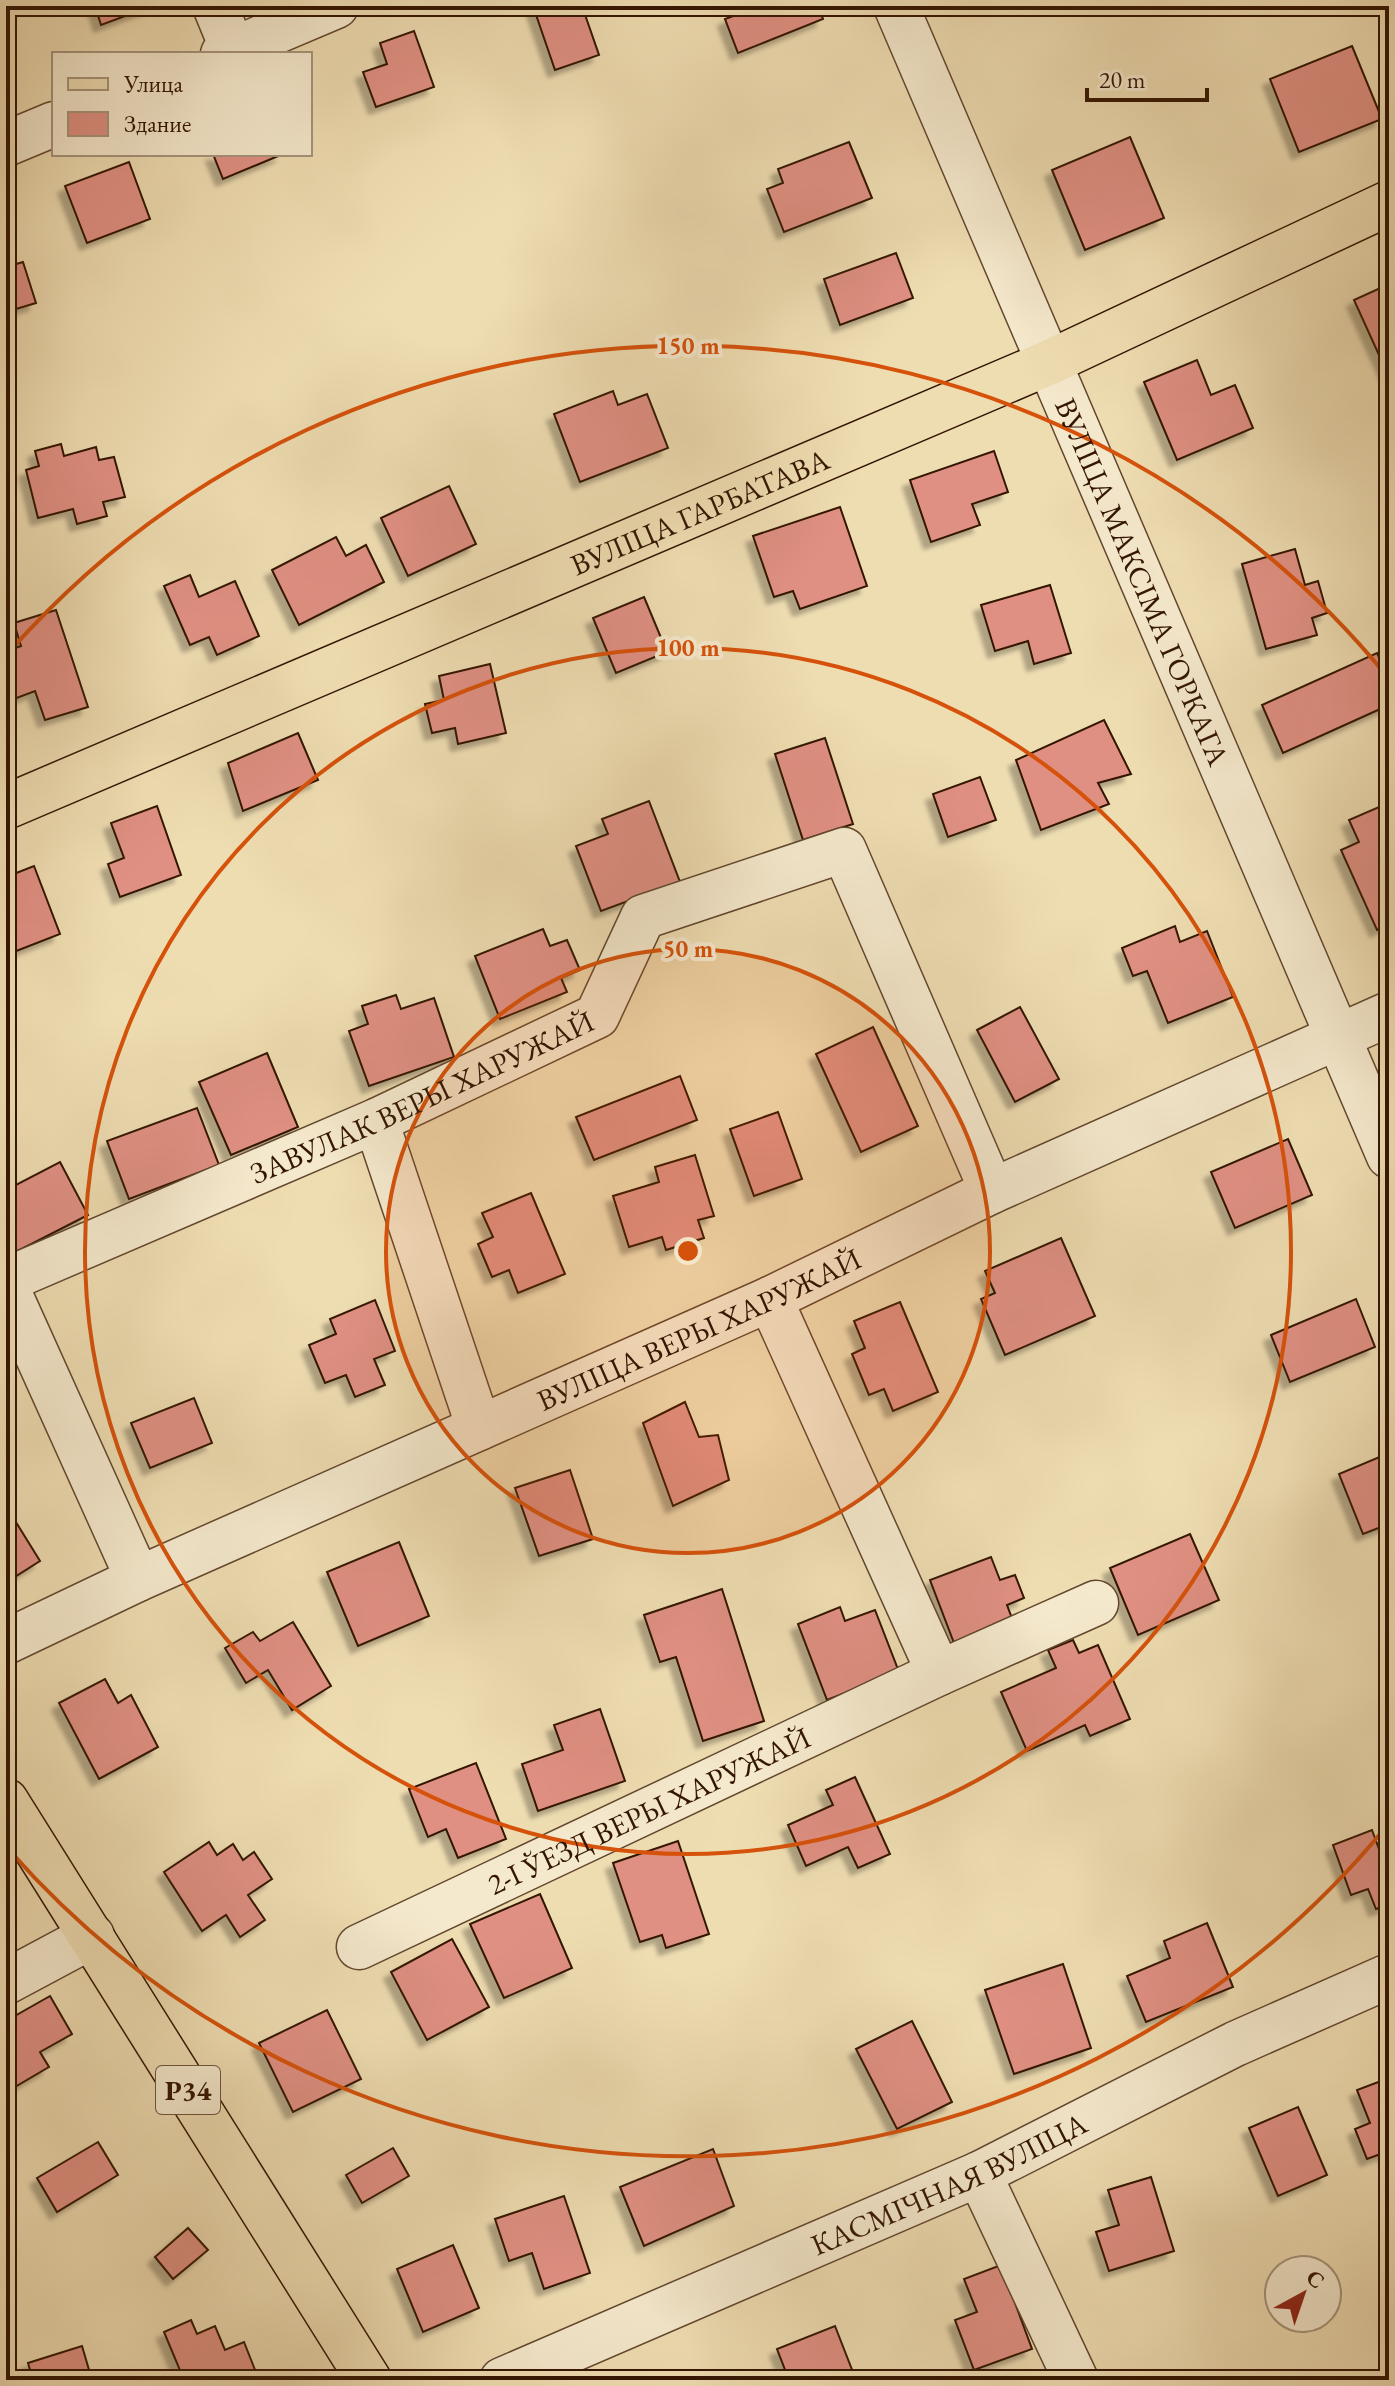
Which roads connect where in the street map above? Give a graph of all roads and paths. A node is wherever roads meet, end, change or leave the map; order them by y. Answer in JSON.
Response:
{"nodes":[{"id":1,"x":215,"y":6,"type":"edge"},
{"id":2,"x":336,"y":6,"type":"edge"},
{"id":3,"x":896,"y":6,"type":"edge"},
{"id":4,"x":228,"y":52,"type":"edge"},
{"id":5,"x":52,"y":125,"type":"edge"},
{"id":6,"x":6,"y":144,"type":"edge"},
{"id":7,"x":1389,"y":203,"type":"edge"},
{"id":8,"x":1048,"y":363,"type":"junction"},
{"id":9,"x":6,"y":807,"type":"edge"},
{"id":10,"x":1389,"y":1014,"type":"edge"},
{"id":11,"x":1340,"y":1036,"type":"junction"},
{"id":12,"x":376,"y":1121,"type":"junction"},
{"id":13,"x":1389,"y":1156,"type":"edge"},
{"id":14,"x":992,"y":1191,"type":"junction"},
{"id":15,"x":6,"y":1283,"type":"edge"},
{"id":16,"x":770,"y":1299,"type":"junction"},
{"id":17,"x":479,"y":1428,"type":"junction"},
{"id":18,"x":138,"y":1579,"type":"junction"},
{"id":19,"x":1096,"y":1603,"type":"dead end"},
{"id":20,"x":6,"y":1642,"type":"edge"},
{"id":21,"x":939,"y":1673,"type":"junction"},
{"id":22,"x":6,"y":1801,"type":"edge"},
{"id":23,"x":92,"y":1936,"type":"junction"},
{"id":24,"x":359,"y":1947,"type":"dead end"},
{"id":25,"x":1389,"y":1976,"type":"edge"},
{"id":26,"x":6,"y":1982,"type":"edge"},
{"id":27,"x":979,"y":2174,"type":"junction"},
{"id":28,"x":369,"y":2380,"type":"edge"},
{"id":29,"x":502,"y":2380,"type":"edge"},
{"id":30,"x":1076,"y":2380,"type":"edge"}],
"edges":[{"from":1,"to":4,"type":"street"},
{"from":2,"to":4,"type":"street"},
{"from":3,"to":8,"type":"street","name":"ВУЛІЦА МАКСІМА ГОРКАГА"},
{"from":5,"to":6,"type":"street"},
{"from":7,"to":8,"type":"main road","name":"ВУЛІЦА ГАРБАТАВА"},
{"from":8,"to":9,"type":"main road","name":"ВУЛІЦА ГАРБАТАВА"},
{"from":8,"to":11,"type":"street","name":"ВУЛІЦА МАКСІМА ГОРКАГА"},
{"from":10,"to":11,"type":"street","name":"ВУЛІЦА ВЕРЫ ХАРУЖАЙ"},
{"from":11,"to":13,"type":"street","name":"ВУЛІЦА МАКСІМА ГОРКАГА"},
{"from":11,"to":14,"type":"street","name":"ВУЛІЦА ВЕРЫ ХАРУЖАЙ"},
{"from":12,"to":14,"type":"street","name":"ЗАВУЛАК ВЕРЫ ХАРУЖАЙ"},
{"from":12,"to":15,"type":"street","name":"ЗАВУЛАК ВЕРЫ ХАРУЖАЙ"},
{"from":12,"to":17,"type":"street"},
{"from":14,"to":16,"type":"street","name":"ВУЛІЦА ВЕРЫ ХАРУЖАЙ"},
{"from":15,"to":18,"type":"street","name":"ЗАВУЛАК ВЕРЫ ХАРУЖАЙ"},
{"from":16,"to":17,"type":"street","name":"ВУЛІЦА ВЕРЫ ХАРУЖАЙ"},
{"from":16,"to":21,"type":"street"},
{"from":17,"to":18,"type":"street","name":"ВУЛІЦА ВЕРЫ ХАРУЖАЙ"},
{"from":18,"to":20,"type":"street","name":"ВУЛІЦА ВЕРЫ ХАРУЖАЙ"},
{"from":19,"to":21,"type":"street","name":"2-І ЎЕЗД ВЕРЫ ХАРУЖАЙ"},
{"from":21,"to":24,"type":"street","name":"2-І ЎЕЗД ВЕРЫ ХАРУЖАЙ"},
{"from":22,"to":23,"type":"main road","number":"Р34"},
{"from":23,"to":26,"type":"street"},
{"from":23,"to":28,"type":"main road","number":"Р34"},
{"from":25,"to":27,"type":"street","name":"КАСМІЧНАЯ ВУЛІЦА"},
{"from":27,"to":29,"type":"street","name":"КАСМІЧНАЯ ВУЛІЦА"},
{"from":27,"to":30,"type":"street"}]}
